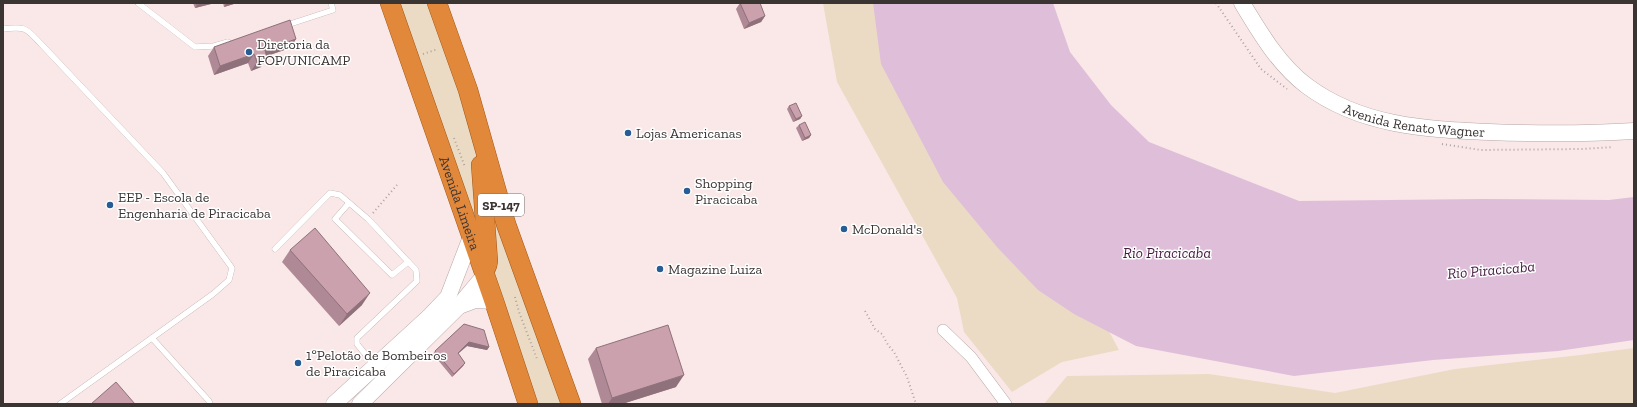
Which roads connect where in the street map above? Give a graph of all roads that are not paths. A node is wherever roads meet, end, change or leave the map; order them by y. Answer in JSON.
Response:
{"nodes":[{"id":1,"x":138,"y":3,"type":"edge"},
{"id":2,"x":331,"y":3,"type":"edge"},
{"id":3,"x":390,"y":3,"type":"edge"},
{"id":4,"x":437,"y":3,"type":"edge"},
{"id":5,"x":1242,"y":3,"type":"edge"},
{"id":6,"x":275,"y":28,"type":"edge"},
{"id":7,"x":3,"y":29,"type":"edge"},
{"id":8,"x":233,"y":41,"type":"edge"},
{"id":9,"x":479,"y":127,"type":"junction"},
{"id":10,"x":1634,"y":131,"type":"edge"},
{"id":11,"x":349,"y":203,"type":"junction"},
{"id":12,"x":471,"y":237,"type":"junction"},
{"id":13,"x":275,"y":249,"type":"dead end"},
{"id":14,"x":408,"y":262,"type":"junction"},
{"id":15,"x":485,"y":275,"type":"junction"},
{"id":16,"x":494,"y":301,"type":"junction"},
{"id":17,"x":459,"y":306,"type":"junction"},
{"id":18,"x":943,"y":330,"type":"dead end"},
{"id":19,"x":152,"y":338,"type":"junction"},
{"id":20,"x":375,"y":366,"type":"junction"},
{"id":21,"x":527,"y":400,"type":"edge"},
{"id":22,"x":60,"y":404,"type":"edge"},
{"id":23,"x":210,"y":404,"type":"edge"},
{"id":24,"x":334,"y":404,"type":"edge"},
{"id":25,"x":360,"y":404,"type":"edge"},
{"id":26,"x":572,"y":404,"type":"edge"},
{"id":27,"x":1006,"y":404,"type":"edge"}],
"edges":[{"from":1,"to":8,"type":"lane"},
{"from":2,"to":6,"type":"lane"},
{"from":3,"to":12,"type":"highway","name":"Avenida Limeira","number":"SP-147"},
{"from":4,"to":9,"type":"highway","number":"SP-147"},
{"from":5,"to":10,"type":"main road","name":"Avenida Renato Wagner"},
{"from":7,"to":19,"type":"lane"},
{"from":9,"to":15,"type":"highway"},
{"from":9,"to":26,"type":"highway","number":"SP-147"},
{"from":11,"to":13,"type":"lane"},
{"from":11,"to":14,"type":"lane"},
{"from":11,"to":14,"type":"lane"},
{"from":12,"to":15,"type":"highway","name":"Avenida Limeira","number":"SP-147"},
{"from":12,"to":20,"type":"main road"},
{"from":14,"to":20,"type":"lane"},
{"from":15,"to":16,"type":"highway","name":"Avenida Limeira","number":"SP-147"},
{"from":15,"to":17,"type":"main road"},
{"from":16,"to":17,"type":"main road"},
{"from":16,"to":21,"type":"highway","name":"Avenida Limeira","number":"SP-147"},
{"from":17,"to":25,"type":"main road"},
{"from":18,"to":27,"type":"street"},
{"from":19,"to":22,"type":"lane"},
{"from":19,"to":23,"type":"lane"},
{"from":20,"to":24,"type":"main road"}]}
